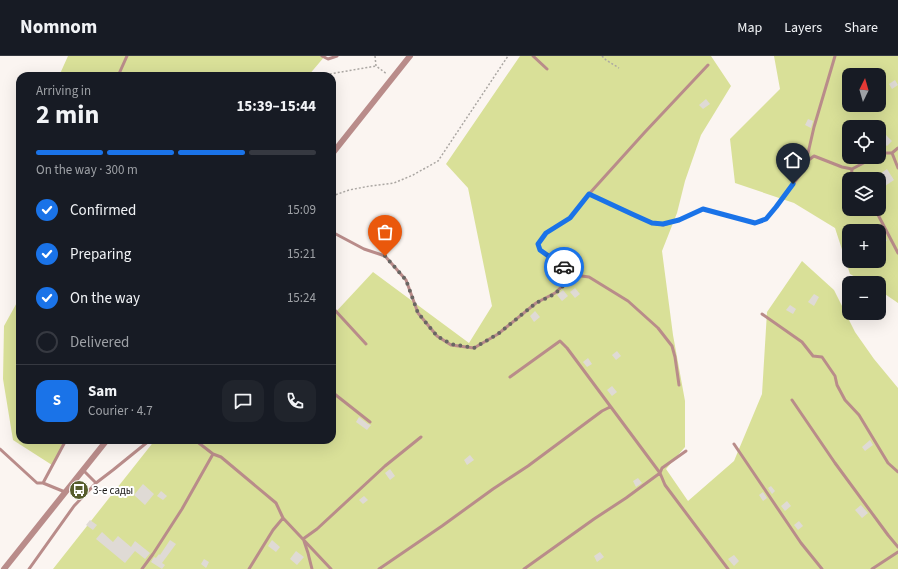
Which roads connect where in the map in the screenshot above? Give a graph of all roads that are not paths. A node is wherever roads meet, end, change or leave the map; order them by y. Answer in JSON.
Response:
{"nodes":[{"id":1,"x":127,"y":56,"type":"edge"},
{"id":2,"x":322,"y":56,"type":"edge"},
{"id":3,"x":337,"y":56,"type":"edge"},
{"id":4,"x":410,"y":56,"type":"edge"},
{"id":5,"x":533,"y":56,"type":"edge"},
{"id":6,"x":835,"y":56,"type":"edge"},
{"id":7,"x":708,"y":65,"type":"dead end"},
{"id":8,"x":547,"y":69,"type":"dead end"},
{"id":9,"x":120,"y":72,"type":"edge"},
{"id":10,"x":898,"y":148,"type":"edge"},
{"id":11,"x":336,"y":149,"type":"edge"},
{"id":12,"x":886,"y":153,"type":"edge"},
{"id":13,"x":892,"y":153,"type":"junction"},
{"id":14,"x":806,"y":162,"type":"junction"},
{"id":15,"x":862,"y":164,"type":"edge"},
{"id":16,"x":898,"y":168,"type":"edge"},
{"id":17,"x":852,"y":169,"type":"junction"},
{"id":18,"x":852,"y":172,"type":"edge"},
{"id":19,"x":589,"y":194,"type":"junction"},
{"id":20,"x":879,"y":216,"type":"edge"},
{"id":21,"x":336,"y":234,"type":"edge"},
{"id":22,"x":898,"y":253,"type":"edge"},
{"id":23,"x":574,"y":275,"type":"junction"},
{"id":24,"x":336,"y":311,"type":"edge"},
{"id":25,"x":762,"y":314,"type":"dead end"},
{"id":26,"x":366,"y":344,"type":"dead end"},
{"id":27,"x":510,"y":377,"type":"dead end"},
{"id":28,"x":679,"y":385,"type":"dead end"},
{"id":29,"x":336,"y":395,"type":"edge"},
{"id":30,"x":792,"y":400,"type":"dead end"},
{"id":31,"x":610,"y":407,"type":"junction"},
{"id":32,"x":370,"y":422,"type":"dead end"},
{"id":33,"x":420,"y":437,"type":"dead end"},
{"id":34,"x":64,"y":444,"type":"edge"},
{"id":35,"x":103,"y":444,"type":"edge"},
{"id":36,"x":145,"y":444,"type":"edge"},
{"id":37,"x":200,"y":444,"type":"edge"},
{"id":38,"x":734,"y":444,"type":"dead end"},
{"id":39,"x":0,"y":449,"type":"edge"},
{"id":40,"x":686,"y":451,"type":"dead end"},
{"id":41,"x":213,"y":454,"type":"junction"},
{"id":42,"x":83,"y":470,"type":"junction"},
{"id":43,"x":898,"y":472,"type":"edge"},
{"id":44,"x":660,"y":473,"type":"junction"},
{"id":45,"x":43,"y":483,"type":"junction"},
{"id":46,"x":96,"y":483,"type":"junction"},
{"id":47,"x":65,"y":492,"type":"junction"},
{"id":48,"x":283,"y":518,"type":"junction"},
{"id":49,"x":303,"y":539,"type":"junction"},
{"id":50,"x":898,"y":547,"type":"edge"},
{"id":51,"x":898,"y":552,"type":"edge"},
{"id":52,"x":4,"y":569,"type":"edge"},
{"id":53,"x":29,"y":569,"type":"edge"},
{"id":54,"x":142,"y":569,"type":"edge"},
{"id":55,"x":249,"y":569,"type":"edge"},
{"id":56,"x":312,"y":569,"type":"edge"},
{"id":57,"x":331,"y":569,"type":"edge"},
{"id":58,"x":379,"y":569,"type":"edge"},
{"id":59,"x":524,"y":569,"type":"edge"},
{"id":60,"x":728,"y":569,"type":"edge"},
{"id":61,"x":822,"y":569,"type":"edge"},
{"id":62,"x":872,"y":569,"type":"edge"}],
"edges":[{"from":1,"to":9,"type":"lane"},
{"from":2,"to":3,"type":"lane"},
{"from":4,"to":11,"type":"street"},
{"from":5,"to":8,"type":"lane"},
{"from":6,"to":14,"type":"lane"},
{"from":7,"to":19,"type":"lane"},
{"from":10,"to":13,"type":"lane"},
{"from":12,"to":13,"type":"lane"},
{"from":13,"to":16,"type":"lane"},
{"from":14,"to":17,"type":"lane"},
{"from":14,"to":19,"type":"lane"},
{"from":15,"to":17,"type":"lane"},
{"from":17,"to":18,"type":"lane"},
{"from":19,"to":23,"type":"lane"},
{"from":20,"to":22,"type":"lane"},
{"from":21,"to":23,"type":"lane"},
{"from":23,"to":28,"type":"lane"},
{"from":24,"to":26,"type":"lane"},
{"from":25,"to":43,"type":"lane"},
{"from":27,"to":31,"type":"lane"},
{"from":29,"to":32,"type":"lane"},
{"from":30,"to":50,"type":"lane"},
{"from":31,"to":44,"type":"lane"},
{"from":31,"to":58,"type":"lane"},
{"from":33,"to":49,"type":"lane"},
{"from":34,"to":45,"type":"lane"},
{"from":35,"to":42,"type":"street"},
{"from":36,"to":46,"type":"lane"},
{"from":37,"to":41,"type":"lane"},
{"from":38,"to":61,"type":"lane"},
{"from":39,"to":45,"type":"lane"},
{"from":40,"to":44,"type":"lane"},
{"from":41,"to":48,"type":"lane"},
{"from":41,"to":54,"type":"lane"},
{"from":42,"to":46,"type":"lane"},
{"from":42,"to":47,"type":"street"},
{"from":44,"to":59,"type":"lane"},
{"from":44,"to":60,"type":"lane"},
{"from":45,"to":47,"type":"lane"},
{"from":46,"to":53,"type":"lane"},
{"from":47,"to":52,"type":"street"},
{"from":48,"to":49,"type":"lane"},
{"from":48,"to":55,"type":"lane"},
{"from":49,"to":56,"type":"lane"},
{"from":49,"to":57,"type":"lane"},
{"from":51,"to":62,"type":"lane"}]}
